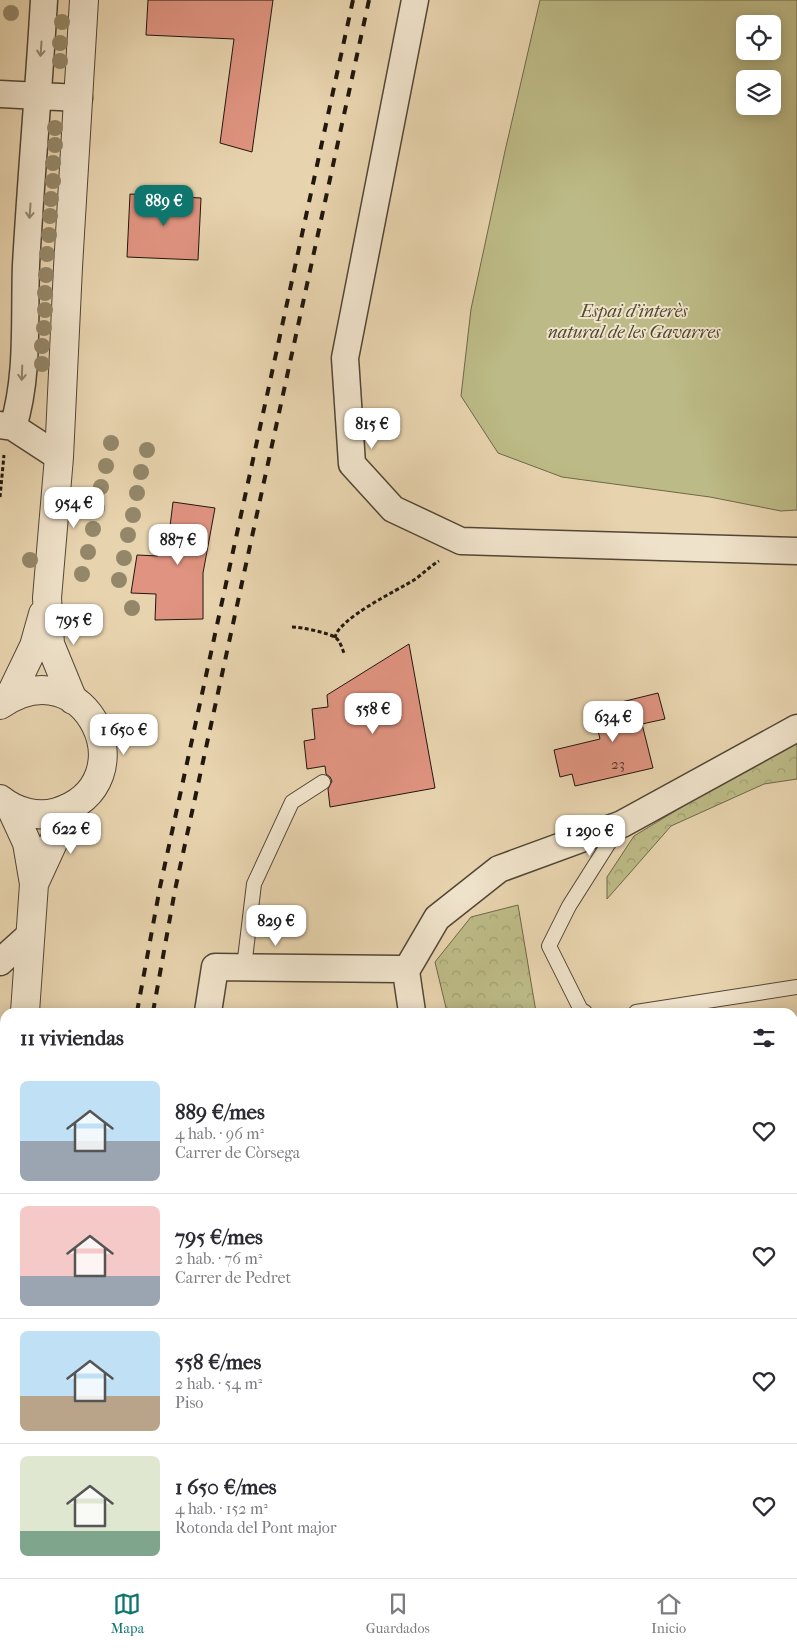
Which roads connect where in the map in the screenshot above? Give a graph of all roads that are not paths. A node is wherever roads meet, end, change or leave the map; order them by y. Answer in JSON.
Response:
{"nodes":[{"id":1,"x":44,"y":0,"type":"edge"},
{"id":2,"x":84,"y":0,"type":"edge"},
{"id":3,"x":415,"y":0,"type":"edge"},
{"id":4,"x":0,"y":94,"type":"edge"},
{"id":5,"x":37,"y":95,"type":"junction"},
{"id":6,"x":78,"y":98,"type":"junction"},
{"id":7,"x":7,"y":426,"type":"edge"},
{"id":8,"x":59,"y":457,"type":"junction"},
{"id":9,"x":797,"y":551,"type":"edge"},
{"id":10,"x":47,"y":598,"type":"junction"},
{"id":11,"x":74,"y":700,"type":"junction"},
{"id":12,"x":4,"y":702,"type":"edge"},
{"id":13,"x":797,"y":728,"type":"edge"},
{"id":14,"x":323,"y":782,"type":"dead end"},
{"id":15,"x":5,"y":803,"type":"edge"},
{"id":16,"x":69,"y":808,"type":"junction"},
{"id":17,"x":622,"y":824,"type":"junction"},
{"id":18,"x":34,"y":884,"type":"junction"},
{"id":19,"x":30,"y":935,"type":"junction"},
{"id":20,"x":0,"y":962,"type":"edge"},
{"id":21,"x":244,"y":967,"type":"junction"},
{"id":22,"x":406,"y":971,"type":"junction"},
{"id":23,"x":797,"y":987,"type":"edge"},
{"id":24,"x":25,"y":1008,"type":"edge"},
{"id":25,"x":209,"y":1008,"type":"edge"},
{"id":26,"x":411,"y":1008,"type":"edge"},
{"id":27,"x":580,"y":1008,"type":"edge"},
{"id":28,"x":662,"y":1008,"type":"edge"}],
"edges":[{"from":1,"to":5,"type":"street","one_way":true},
{"from":2,"to":6,"type":"street"},
{"from":3,"to":9,"type":"street"},
{"from":4,"to":5,"type":"street"},
{"from":5,"to":6,"type":"street"},
{"from":5,"to":7,"type":"street","one_way":true},
{"from":6,"to":8,"type":"street"},
{"from":7,"to":8,"type":"street"},
{"from":8,"to":10,"type":"street"},
{"from":10,"to":11,"type":"street"},
{"from":10,"to":12,"type":"street"},
{"from":11,"to":12,"type":"street"},
{"from":11,"to":16,"type":"street"},
{"from":13,"to":17,"type":"street"},
{"from":14,"to":21,"type":"lane"},
{"from":15,"to":16,"type":"street"},
{"from":15,"to":18,"type":"street"},
{"from":16,"to":18,"type":"street"},
{"from":17,"to":22,"type":"street"},
{"from":17,"to":27,"type":"lane"},
{"from":18,"to":19,"type":"street"},
{"from":19,"to":20,"type":"street"},
{"from":19,"to":24,"type":"street"},
{"from":21,"to":22,"type":"street"},
{"from":21,"to":25,"type":"street"},
{"from":22,"to":26,"type":"street"},
{"from":23,"to":28,"type":"lane"}]}
